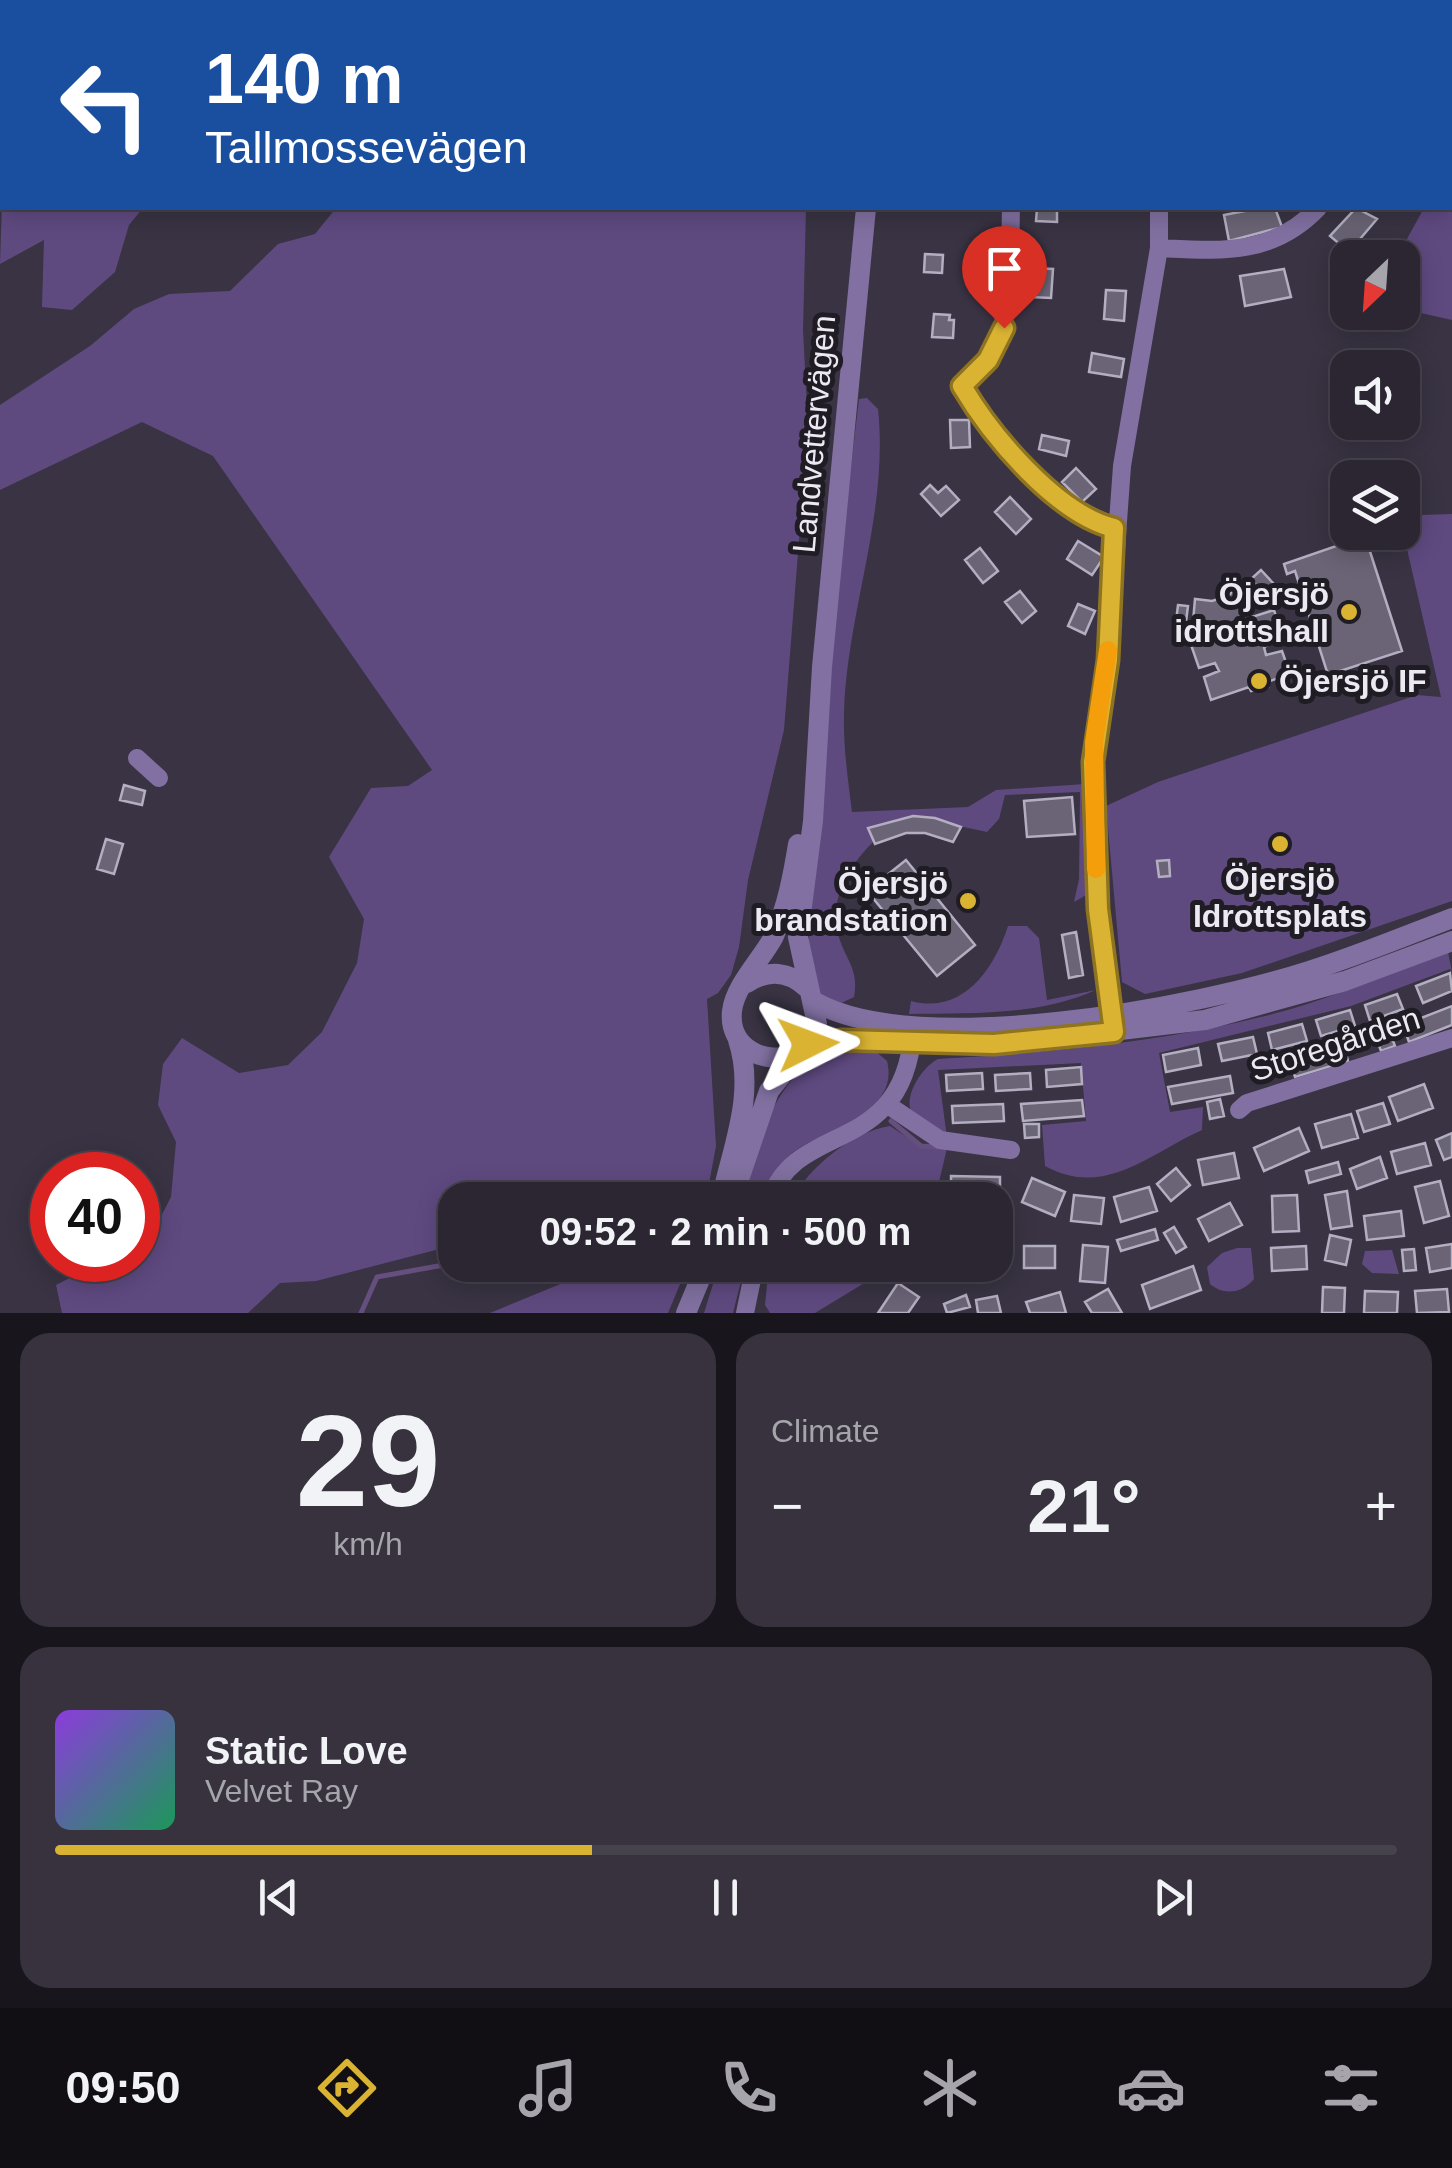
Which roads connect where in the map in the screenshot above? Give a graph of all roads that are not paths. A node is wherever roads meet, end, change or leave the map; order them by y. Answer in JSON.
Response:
{"nodes":[{"id":1,"x":866,"y":210,"type":"edge"},
{"id":2,"x":1011,"y":210,"type":"edge"},
{"id":3,"x":1159,"y":210,"type":"edge"},
{"id":4,"x":1316,"y":210,"type":"edge"},
{"id":5,"x":1159,"y":248,"type":"junction"},
{"id":6,"x":1114,"y":528,"type":"junction"},
{"id":7,"x":822,"y":666,"type":"junction"},
{"id":8,"x":137,"y":758,"type":"dead end"},
{"id":9,"x":159,"y":778,"type":"dead end"},
{"id":10,"x":1452,"y":918,"type":"edge"},
{"id":11,"x":1452,"y":941,"type":"edge"},
{"id":12,"x":742,"y":988,"type":"junction"},
{"id":13,"x":811,"y":995,"type":"junction"},
{"id":14,"x":1112,"y":1023,"type":"junction"},
{"id":15,"x":912,"y":1035,"type":"junction"},
{"id":16,"x":738,"y":1038,"type":"junction"},
{"id":17,"x":1452,"y":1038,"type":"edge"},
{"id":18,"x":803,"y":1048,"type":"junction"},
{"id":19,"x":888,"y":1105,"type":"junction"},
{"id":20,"x":1239,"y":1110,"type":"dead end"},
{"id":21,"x":1012,"y":1150,"type":"dead end"},
{"id":22,"x":725,"y":1182,"type":"edge"},
{"id":23,"x":738,"y":1182,"type":"edge"},
{"id":24,"x":781,"y":1182,"type":"edge"},
{"id":25,"x":699,"y":1282,"type":"edge"},
{"id":26,"x":751,"y":1282,"type":"edge"},
{"id":27,"x":686,"y":1313,"type":"edge"},
{"id":28,"x":744,"y":1313,"type":"edge"}],
"edges":[{"from":1,"to":7,"type":"street","name":"Landvettervägen"},
{"from":2,"to":6,"type":"street"},
{"from":3,"to":5,"type":"street"},
{"from":4,"to":5,"type":"street"},
{"from":5,"to":6,"type":"street"},
{"from":6,"to":14,"type":"street"},
{"from":7,"to":12,"type":"street","name":"Landvettervägen"},
{"from":7,"to":13,"type":"street","name":"Landvettervägen"},
{"from":8,"to":9,"type":"street"},
{"from":10,"to":14,"type":"street"},
{"from":11,"to":14,"type":"street"},
{"from":12,"to":13,"type":"street"},
{"from":12,"to":16,"type":"street","name":"Landvettervägen"},
{"from":13,"to":15,"type":"street"},
{"from":13,"to":18,"type":"street","name":"Landvettervägen"},
{"from":14,"to":15,"type":"street"},
{"from":15,"to":18,"type":"street"},
{"from":15,"to":19,"type":"street"},
{"from":16,"to":18,"type":"street"},
{"from":16,"to":22,"type":"street","name":"Landvettervägen"},
{"from":17,"to":20,"type":"street","name":"Storegården"},
{"from":18,"to":23,"type":"street","name":"Landvettervägen"},
{"from":19,"to":21,"type":"street"},
{"from":19,"to":24,"type":"street"},
{"from":25,"to":27,"type":"street"},
{"from":26,"to":28,"type":"street"}]}
